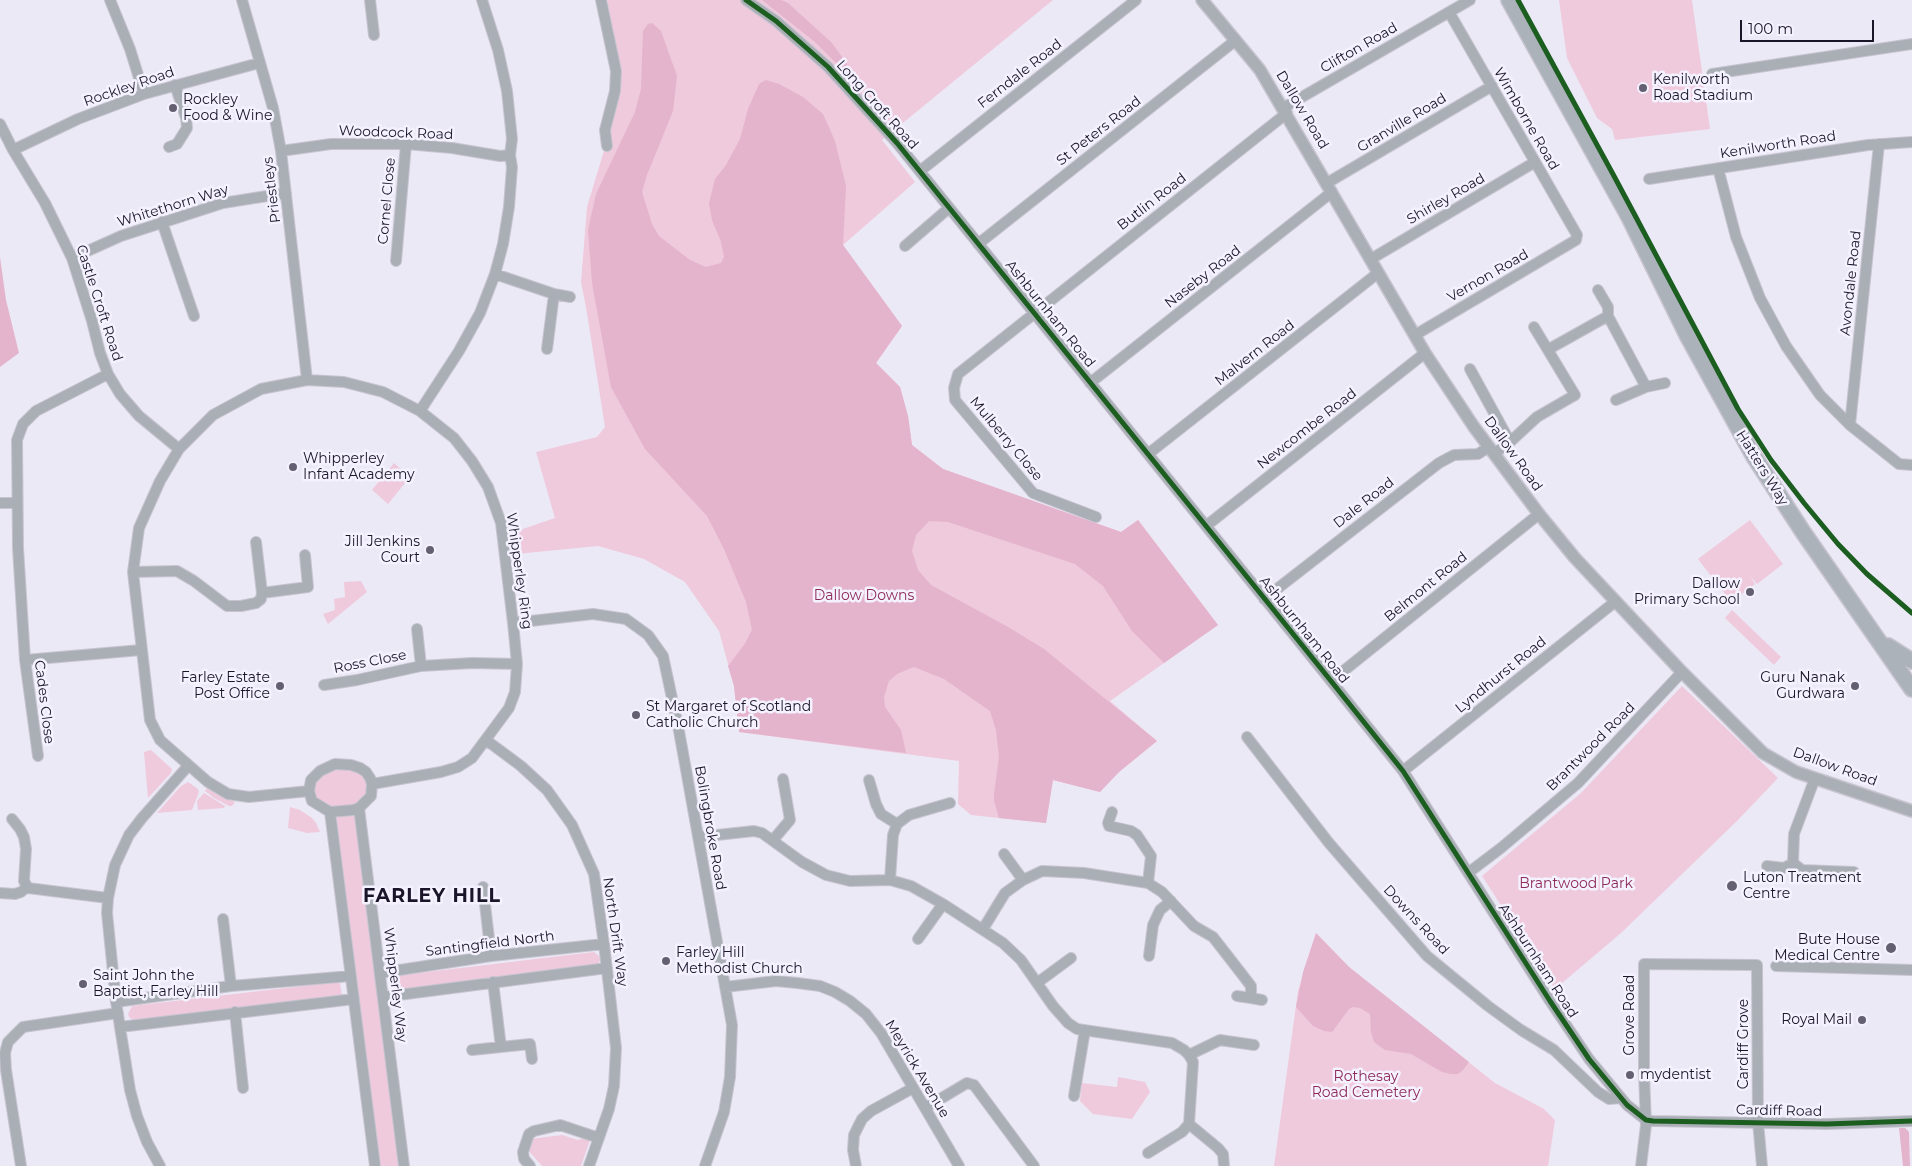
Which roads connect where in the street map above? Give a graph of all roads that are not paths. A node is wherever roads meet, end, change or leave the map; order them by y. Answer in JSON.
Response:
{"nodes":[{"id":1,"x":110,"y":0,"type":"edge"},
{"id":2,"x":242,"y":0,"type":"edge"},
{"id":3,"x":370,"y":0,"type":"edge"},
{"id":4,"x":482,"y":0,"type":"edge"},
{"id":5,"x":601,"y":0,"type":"edge"},
{"id":6,"x":746,"y":0,"type":"edge"},
{"id":7,"x":1136,"y":0,"type":"edge"},
{"id":8,"x":1202,"y":0,"type":"edge"},
{"id":9,"x":1470,"y":0,"type":"edge"},
{"id":10,"x":1509,"y":0,"type":"edge"},
{"id":11,"x":1449,"y":12,"type":"junction"},
{"id":12,"x":374,"y":35,"type":"dead end"},
{"id":13,"x":1236,"y":40,"type":"junction"},
{"id":14,"x":1912,"y":44,"type":"edge"},
{"id":15,"x":259,"y":63,"type":"junction"},
{"id":16,"x":1712,"y":74,"type":"dead end"},
{"id":17,"x":175,"y":85,"type":"junction"},
{"id":18,"x":1492,"y":86,"type":"junction"},
{"id":19,"x":144,"y":94,"type":"junction"},
{"id":20,"x":1285,"y":110,"type":"junction"},
{"id":21,"x":0,"y":124,"type":"edge"},
{"id":22,"x":606,"y":142,"type":"dead end"},
{"id":23,"x":1912,"y":142,"type":"edge"},
{"id":24,"x":406,"y":144,"type":"junction"},
{"id":25,"x":1879,"y":144,"type":"junction"},
{"id":26,"x":169,"y":147,"type":"dead end"},
{"id":27,"x":13,"y":150,"type":"junction"},
{"id":28,"x":281,"y":151,"type":"junction"},
{"id":29,"x":510,"y":155,"type":"junction"},
{"id":30,"x":1535,"y":162,"type":"junction"},
{"id":31,"x":1718,"y":168,"type":"junction"},
{"id":32,"x":920,"y":171,"type":"junction"},
{"id":33,"x":1649,"y":179,"type":"dead end"},
{"id":34,"x":1330,"y":187,"type":"junction"},
{"id":35,"x":286,"y":193,"type":"junction"},
{"id":36,"x":949,"y":208,"type":"junction"},
{"id":37,"x":162,"y":222,"type":"junction"},
{"id":38,"x":1576,"y":240,"type":"joint"},
{"id":39,"x":978,"y":244,"type":"junction"},
{"id":40,"x":905,"y":246,"type":"dead end"},
{"id":41,"x":72,"y":258,"type":"junction"},
{"id":42,"x":1371,"y":259,"type":"junction"},
{"id":43,"x":396,"y":261,"type":"dead end"},
{"id":44,"x":1378,"y":273,"type":"junction"},
{"id":45,"x":494,"y":274,"type":"junction"},
{"id":46,"x":1598,"y":290,"type":"dead end"},
{"id":47,"x":554,"y":294,"type":"junction"},
{"id":48,"x":570,"y":297,"type":"dead end"},
{"id":49,"x":1034,"y":313,"type":"junction"},
{"id":50,"x":194,"y":316,"type":"dead end"},
{"id":51,"x":1608,"y":316,"type":"junction"},
{"id":52,"x":1534,"y":327,"type":"dead end"},
{"id":53,"x":1415,"y":335,"type":"junction"},
{"id":54,"x":547,"y":349,"type":"dead end"},
{"id":55,"x":1549,"y":349,"type":"junction"},
{"id":56,"x":1425,"y":353,"type":"junction"},
{"id":57,"x":1470,"y":369,"type":"dead end"},
{"id":58,"x":108,"y":374,"type":"junction"},
{"id":59,"x":306,"y":380,"type":"junction"},
{"id":60,"x":1090,"y":383,"type":"junction"},
{"id":61,"x":1665,"y":383,"type":"dead end"},
{"id":62,"x":1646,"y":387,"type":"junction"},
{"id":63,"x":1616,"y":400,"type":"dead end"},
{"id":64,"x":420,"y":410,"type":"junction"},
{"id":65,"x":1850,"y":425,"type":"junction"},
{"id":66,"x":1510,"y":442,"type":"junction"},
{"id":67,"x":179,"y":449,"type":"junction"},
{"id":68,"x":1492,"y":451,"type":"junction"},
{"id":69,"x":1148,"y":454,"type":"junction"},
{"id":70,"x":1912,"y":465,"type":"edge"},
{"id":71,"x":0,"y":503,"type":"edge"},
{"id":72,"x":17,"y":503,"type":"junction"},
{"id":73,"x":1539,"y":514,"type":"junction"},
{"id":74,"x":1096,"y":517,"type":"dead end"},
{"id":75,"x":1206,"y":526,"type":"junction"},
{"id":76,"x":256,"y":542,"type":"dead end"},
{"id":77,"x":304,"y":555,"type":"dead end"},
{"id":78,"x":133,"y":572,"type":"junction"},
{"id":79,"x":262,"y":593,"type":"junction"},
{"id":80,"x":1264,"y":599,"type":"junction"},
{"id":81,"x":1616,"y":601,"type":"junction"},
{"id":82,"x":514,"y":623,"type":"junction"},
{"id":83,"x":417,"y":630,"type":"dead end"},
{"id":84,"x":1876,"y":635,"type":"junction"},
{"id":85,"x":141,"y":650,"type":"junction"},
{"id":86,"x":25,"y":660,"type":"junction"},
{"id":87,"x":1912,"y":660,"type":"edge"},
{"id":88,"x":516,"y":664,"type":"junction"},
{"id":89,"x":421,"y":666,"type":"junction"},
{"id":90,"x":1682,"y":672,"type":"junction"},
{"id":91,"x":1331,"y":680,"type":"junction"},
{"id":92,"x":324,"y":685,"type":"dead end"},
{"id":93,"x":1912,"y":689,"type":"edge"},
{"id":94,"x":1247,"y":737,"type":"dead end"},
{"id":95,"x":486,"y":740,"type":"junction"},
{"id":96,"x":38,"y":756,"type":"dead end"},
{"id":97,"x":188,"y":766,"type":"junction"},
{"id":98,"x":1403,"y":771,"type":"junction"},
{"id":99,"x":1815,"y":778,"type":"junction"},
{"id":100,"x":783,"y":779,"type":"dead end"},
{"id":101,"x":869,"y":780,"type":"dead end"},
{"id":102,"x":372,"y":784,"type":"junction"},
{"id":103,"x":309,"y":791,"type":"junction"},
{"id":104,"x":950,"y":803,"type":"dead end"},
{"id":105,"x":359,"y":808,"type":"junction"},
{"id":106,"x":1912,"y":811,"type":"edge"},
{"id":107,"x":330,"y":812,"type":"junction"},
{"id":108,"x":1112,"y":812,"type":"dead end"},
{"id":109,"x":12,"y":819,"type":"dead end"},
{"id":110,"x":897,"y":824,"type":"junction"},
{"id":111,"x":698,"y":837,"type":"junction"},
{"id":112,"x":772,"y":840,"type":"junction"},
{"id":113,"x":1004,"y":854,"type":"dead end"},
{"id":114,"x":1793,"y":864,"type":"junction"},
{"id":115,"x":1767,"y":866,"type":"dead end"},
{"id":116,"x":1854,"y":872,"type":"dead end"},
{"id":117,"x":1468,"y":873,"type":"junction"},
{"id":118,"x":890,"y":880,"type":"junction"},
{"id":119,"x":1023,"y":880,"type":"junction"},
{"id":120,"x":1148,"y":883,"type":"junction"},
{"id":121,"x":27,"y":887,"type":"junction"},
{"id":122,"x":483,"y":887,"type":"dead end"},
{"id":123,"x":0,"y":893,"type":"edge"},
{"id":124,"x":108,"y":898,"type":"junction"},
{"id":125,"x":1171,"y":901,"type":"junction"},
{"id":126,"x":943,"y":904,"type":"junction"},
{"id":127,"x":223,"y":919,"type":"dead end"},
{"id":128,"x":983,"y":929,"type":"junction"},
{"id":129,"x":918,"y":939,"type":"dead end"},
{"id":130,"x":604,"y":944,"type":"junction"},
{"id":131,"x":490,"y":956,"type":"junction"},
{"id":132,"x":1149,"y":956,"type":"dead end"},
{"id":133,"x":1071,"y":958,"type":"dead end"},
{"id":134,"x":1757,"y":966,"type":"joint"},
{"id":135,"x":1776,"y":966,"type":"dead end"},
{"id":136,"x":607,"y":968,"type":"junction"},
{"id":137,"x":1912,"y":970,"type":"edge"},
{"id":138,"x":380,"y":973,"type":"junction"},
{"id":139,"x":351,"y":976,"type":"junction"},
{"id":140,"x":493,"y":982,"type":"junction"},
{"id":141,"x":1037,"y":983,"type":"junction"},
{"id":142,"x":231,"y":986,"type":"junction"},
{"id":143,"x":725,"y":987,"type":"junction"},
{"id":144,"x":1237,"y":996,"type":"dead end"},
{"id":145,"x":383,"y":997,"type":"junction"},
{"id":146,"x":354,"y":1000,"type":"junction"},
{"id":147,"x":116,"y":1002,"type":"junction"},
{"id":148,"x":235,"y":1012,"type":"junction"},
{"id":149,"x":118,"y":1013,"type":"junction"},
{"id":150,"x":120,"y":1027,"type":"junction"},
{"id":151,"x":1085,"y":1030,"type":"junction"},
{"id":152,"x":1254,"y":1045,"type":"dead end"},
{"id":153,"x":501,"y":1047,"type":"junction"},
{"id":154,"x":472,"y":1050,"type":"dead end"},
{"id":155,"x":1189,"y":1055,"type":"junction"},
{"id":156,"x":532,"y":1059,"type":"dead end"},
{"id":157,"x":243,"y":1088,"type":"dead end"},
{"id":158,"x":913,"y":1088,"type":"junction"},
{"id":159,"x":1074,"y":1096,"type":"dead end"},
{"id":160,"x":1622,"y":1098,"type":"junction"},
{"id":161,"x":925,"y":1108,"type":"junction"},
{"id":162,"x":1646,"y":1120,"type":"junction"},
{"id":163,"x":1912,"y":1121,"type":"edge"},
{"id":164,"x":1758,"y":1122,"type":"junction"},
{"id":165,"x":1189,"y":1124,"type":"junction"},
{"id":166,"x":599,"y":1138,"type":"junction"},
{"id":167,"x":1148,"y":1153,"type":"dead end"},
{"id":168,"x":21,"y":1166,"type":"edge"},
{"id":169,"x":160,"y":1166,"type":"edge"},
{"id":170,"x":375,"y":1166,"type":"edge"},
{"id":171,"x":404,"y":1166,"type":"edge"},
{"id":172,"x":530,"y":1166,"type":"edge"},
{"id":173,"x":589,"y":1166,"type":"edge"},
{"id":174,"x":705,"y":1166,"type":"edge"},
{"id":175,"x":856,"y":1166,"type":"edge"},
{"id":176,"x":959,"y":1166,"type":"edge"},
{"id":177,"x":1034,"y":1166,"type":"edge"},
{"id":178,"x":1224,"y":1166,"type":"edge"},
{"id":179,"x":1641,"y":1166,"type":"edge"},
{"id":180,"x":1762,"y":1166,"type":"edge"}],
"edges":[{"from":1,"to":19,"type":"street"},
{"from":2,"to":15,"type":"street","name":"Priestleys"},
{"from":3,"to":12,"type":"street"},
{"from":4,"to":29,"type":"street"},
{"from":5,"to":22,"type":"street"},
{"from":6,"to":32,"type":"street","name":"Long Croft Road"},
{"from":7,"to":32,"type":"street","name":"Ferndale Road"},
{"from":8,"to":13,"type":"street","name":"Dallow Road"},
{"from":9,"to":11,"type":"street","name":"Clifton Road"},
{"from":10,"to":84,"type":"main road","name":"Hatters Way"},
{"from":11,"to":18,"type":"street","name":"Wimborne Road"},
{"from":11,"to":20,"type":"street","name":"Clifton Road"},
{"from":13,"to":20,"type":"street","name":"Dallow Road"},
{"from":13,"to":39,"type":"street","name":"St Peters Road"},
{"from":14,"to":16,"type":"street"},
{"from":15,"to":17,"type":"street","name":"Rockley Road"},
{"from":15,"to":28,"type":"street","name":"Priestleys"},
{"from":17,"to":19,"type":"street","name":"Rockley Road"},
{"from":17,"to":26,"type":"street"},
{"from":18,"to":30,"type":"street","name":"Wimborne Road"},
{"from":18,"to":34,"type":"street","name":"Granville Road"},
{"from":19,"to":27,"type":"street","name":"Rockley Road"},
{"from":20,"to":34,"type":"street","name":"Dallow Road"},
{"from":20,"to":49,"type":"street","name":"Butlin Road"},
{"from":21,"to":27,"type":"street","name":"Castle Croft Road"},
{"from":23,"to":25,"type":"street","name":"Kenilworth Road"},
{"from":24,"to":28,"type":"street","name":"Woodcock Road"},
{"from":24,"to":29,"type":"street","name":"Woodcock Road"},
{"from":24,"to":43,"type":"street","name":"Cornel Close"},
{"from":25,"to":31,"type":"street","name":"Kenilworth Road"},
{"from":25,"to":65,"type":"street","name":"Avondale Road"},
{"from":27,"to":41,"type":"street","name":"Castle Croft Road"},
{"from":28,"to":35,"type":"street","name":"Priestleys"},
{"from":29,"to":45,"type":"street"},
{"from":30,"to":38,"type":"street","name":"Wimborne Road"},
{"from":30,"to":42,"type":"street","name":"Shirley Road"},
{"from":31,"to":33,"type":"street","name":"Kenilworth Road"},
{"from":31,"to":65,"type":"street"},
{"from":32,"to":36,"type":"street","name":"Ashburnham Road"},
{"from":34,"to":42,"type":"street","name":"Dallow Road"},
{"from":34,"to":60,"type":"street","name":"Naseby Road"},
{"from":35,"to":37,"type":"street","name":"Whitethorn Way"},
{"from":35,"to":59,"type":"street","name":"Priestleys"},
{"from":36,"to":39,"type":"street","name":"Ashburnham Road"},
{"from":36,"to":40,"type":"street"},
{"from":37,"to":41,"type":"street","name":"Whitethorn Way"},
{"from":37,"to":50,"type":"street"},
{"from":38,"to":53,"type":"street","name":"Vernon Road"},
{"from":39,"to":49,"type":"street","name":"Ashburnham Road"},
{"from":41,"to":58,"type":"street","name":"Castle Croft Road"},
{"from":42,"to":44,"type":"street","name":"Dallow Road"},
{"from":44,"to":53,"type":"street","name":"Dallow Road"},
{"from":44,"to":69,"type":"street","name":"Malvern Road"},
{"from":45,"to":47,"type":"street"},
{"from":45,"to":64,"type":"street"},
{"from":46,"to":51,"type":"street"},
{"from":47,"to":48,"type":"street"},
{"from":47,"to":54,"type":"street"},
{"from":49,"to":60,"type":"street","name":"Ashburnham Road"},
{"from":49,"to":74,"type":"street","name":"Mulberry Close"},
{"from":51,"to":55,"type":"street"},
{"from":51,"to":62,"type":"street"},
{"from":52,"to":55,"type":"street"},
{"from":53,"to":56,"type":"street","name":"Dallow Road"},
{"from":55,"to":66,"type":"street","name":"Dale Road"},
{"from":56,"to":68,"type":"street","name":"Dallow Road"},
{"from":56,"to":75,"type":"street","name":"Newcombe Road"},
{"from":57,"to":66,"type":"street"},
{"from":58,"to":67,"type":"street","name":"Castle Croft Road"},
{"from":58,"to":72,"type":"street","name":"Cades Close"},
{"from":59,"to":64,"type":"street","name":"Whipperley Ring"},
{"from":59,"to":67,"type":"street","name":"Whipperley Ring"},
{"from":60,"to":69,"type":"street","name":"Ashburnham Road"},
{"from":61,"to":62,"type":"street"},
{"from":62,"to":63,"type":"street"},
{"from":64,"to":82,"type":"street","name":"Whipperley Ring"},
{"from":65,"to":70,"type":"street"},
{"from":66,"to":68,"type":"street","name":"Dale Road"},
{"from":67,"to":78,"type":"street","name":"Whipperley Ring"},
{"from":68,"to":73,"type":"street","name":"Dallow Road"},
{"from":68,"to":80,"type":"street","name":"Dale Road"},
{"from":69,"to":75,"type":"street","name":"Ashburnham Road"},
{"from":71,"to":72,"type":"street"},
{"from":72,"to":86,"type":"street","name":"Cades Close"},
{"from":73,"to":81,"type":"street","name":"Dallow Road"},
{"from":73,"to":91,"type":"street","name":"Belmont Road"},
{"from":75,"to":80,"type":"street","name":"Ashburnham Road"},
{"from":76,"to":79,"type":"street"},
{"from":77,"to":79,"type":"street"},
{"from":78,"to":79,"type":"street"},
{"from":78,"to":85,"type":"street","name":"Whipperley Ring"},
{"from":80,"to":91,"type":"street","name":"Ashburnham Road"},
{"from":81,"to":90,"type":"street","name":"Dallow Road"},
{"from":81,"to":98,"type":"street","name":"Lyndhurst Road"},
{"from":82,"to":88,"type":"street","name":"Whipperley Ring"},
{"from":82,"to":111,"type":"street","name":"Bolingbroke Road"},
{"from":83,"to":89,"type":"street","name":"Ross Close"},
{"from":84,"to":87,"type":"main road","name":"Hatters Way"},
{"from":84,"to":93,"type":"main road","name":"Hatters Way"},
{"from":85,"to":86,"type":"street"},
{"from":85,"to":97,"type":"street","name":"Whipperley Ring"},
{"from":86,"to":96,"type":"street","name":"Cades Close"},
{"from":88,"to":89,"type":"street","name":"Ross Close"},
{"from":88,"to":95,"type":"street","name":"Whipperley Ring"},
{"from":89,"to":92,"type":"street","name":"Ross Close"},
{"from":90,"to":99,"type":"street","name":"Dallow Road"},
{"from":90,"to":117,"type":"street","name":"Brantwood Road"},
{"from":91,"to":98,"type":"street","name":"Ashburnham Road"},
{"from":94,"to":160,"type":"street","name":"Downs Road"},
{"from":95,"to":102,"type":"street","name":"Whipperley Ring"},
{"from":95,"to":130,"type":"street","name":"North Drift Way"},
{"from":97,"to":103,"type":"street","name":"Whipperley Ring"},
{"from":97,"to":124,"type":"street"},
{"from":98,"to":117,"type":"street","name":"Ashburnham Road"},
{"from":99,"to":106,"type":"street","name":"Dallow Road"},
{"from":99,"to":114,"type":"street"},
{"from":100,"to":112,"type":"street"},
{"from":101,"to":110,"type":"street"},
{"from":102,"to":103,"type":"street"},
{"from":102,"to":105,"type":"street"},
{"from":103,"to":107,"type":"street"},
{"from":104,"to":110,"type":"street"},
{"from":105,"to":107,"type":"street"},
{"from":105,"to":138,"type":"street","name":"Whipperley Way"},
{"from":107,"to":139,"type":"street"},
{"from":108,"to":120,"type":"street"},
{"from":109,"to":121,"type":"street"},
{"from":110,"to":118,"type":"street"},
{"from":111,"to":112,"type":"street"},
{"from":111,"to":143,"type":"street","name":"Bolingbroke Road"},
{"from":112,"to":118,"type":"street"},
{"from":113,"to":119,"type":"street"},
{"from":114,"to":115,"type":"street"},
{"from":114,"to":116,"type":"street"},
{"from":117,"to":160,"type":"street","name":"Ashburnham Road"},
{"from":118,"to":126,"type":"street"},
{"from":119,"to":120,"type":"street"},
{"from":119,"to":128,"type":"street"},
{"from":120,"to":125,"type":"street"},
{"from":121,"to":123,"type":"street"},
{"from":121,"to":124,"type":"street"},
{"from":122,"to":131,"type":"street"},
{"from":124,"to":147,"type":"street"},
{"from":125,"to":132,"type":"street"},
{"from":125,"to":144,"type":"street"},
{"from":126,"to":128,"type":"street"},
{"from":126,"to":129,"type":"street"},
{"from":127,"to":142,"type":"street"},
{"from":128,"to":141,"type":"street"},
{"from":130,"to":131,"type":"street","name":"Santingfield North"},
{"from":130,"to":136,"type":"street","name":"North Drift Way"},
{"from":131,"to":138,"type":"street","name":"Santingfield North"},
{"from":133,"to":141,"type":"street"},
{"from":134,"to":162,"type":"street","name":"Grove Road"},
{"from":134,"to":164,"type":"street","name":"Cardiff Grove"},
{"from":135,"to":137,"type":"street"},
{"from":136,"to":140,"type":"street"},
{"from":136,"to":166,"type":"street","name":"North Drift Way"},
{"from":138,"to":145,"type":"street","name":"Whipperley Way"},
{"from":139,"to":142,"type":"street"},
{"from":139,"to":146,"type":"street"},
{"from":140,"to":145,"type":"street"},
{"from":140,"to":153,"type":"street"},
{"from":141,"to":151,"type":"street"},
{"from":142,"to":147,"type":"street"},
{"from":143,"to":158,"type":"street","name":"Meyrick Avenue"},
{"from":143,"to":174,"type":"street","name":"Bolingbroke Road"},
{"from":145,"to":171,"type":"street","name":"Whipperley Way"},
{"from":146,"to":148,"type":"street"},
{"from":146,"to":170,"type":"street"},
{"from":147,"to":149,"type":"street"},
{"from":148,"to":150,"type":"street"},
{"from":148,"to":157,"type":"street"},
{"from":149,"to":150,"type":"street"},
{"from":149,"to":168,"type":"street"},
{"from":150,"to":169,"type":"street"},
{"from":151,"to":155,"type":"street"},
{"from":151,"to":159,"type":"street"},
{"from":152,"to":155,"type":"street"},
{"from":153,"to":154,"type":"street"},
{"from":153,"to":156,"type":"street"},
{"from":155,"to":165,"type":"street"},
{"from":158,"to":161,"type":"street","name":"Meyrick Avenue"},
{"from":158,"to":175,"type":"street"},
{"from":160,"to":162,"type":"street","name":"Ashburnham Road"},
{"from":161,"to":176,"type":"street","name":"Meyrick Avenue"},
{"from":161,"to":177,"type":"street"},
{"from":162,"to":164,"type":"street","name":"Cardiff Road"},
{"from":162,"to":179,"type":"street"},
{"from":163,"to":164,"type":"street","name":"Cardiff Road"},
{"from":164,"to":180,"type":"street","name":"Cardiff Grove"},
{"from":165,"to":167,"type":"street"},
{"from":165,"to":178,"type":"street"},
{"from":166,"to":172,"type":"street"},
{"from":166,"to":173,"type":"street","name":"North Drift Way"}]}
